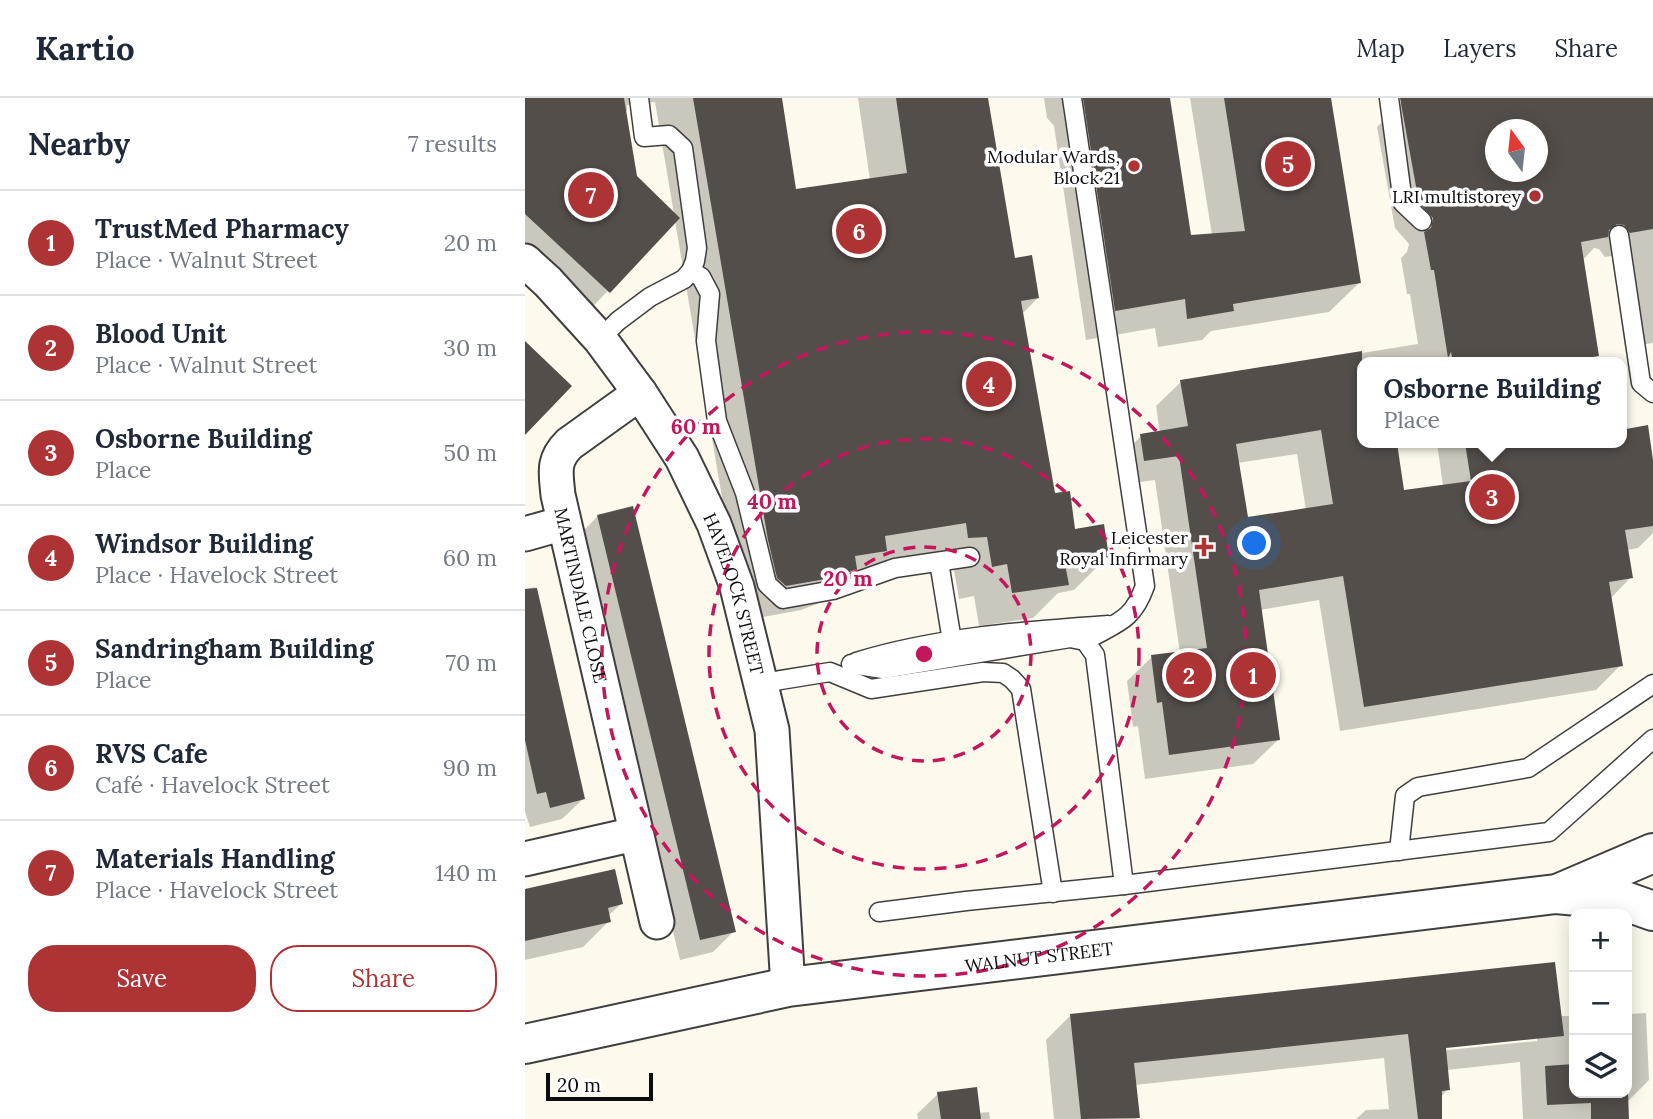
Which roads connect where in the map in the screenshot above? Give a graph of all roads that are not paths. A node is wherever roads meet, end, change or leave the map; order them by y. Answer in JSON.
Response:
{"nodes":[{"id":1,"x":639,"y":98,"type":"edge"},
{"id":2,"x":1072,"y":98,"type":"edge"},
{"id":3,"x":1388,"y":98,"type":"edge"},
{"id":4,"x":1422,"y":222,"type":"dead end"},
{"id":5,"x":1619,"y":235,"type":"dead end"},
{"id":6,"x":525,"y":261,"type":"edge"},
{"id":7,"x":691,"y":271,"type":"junction"},
{"id":8,"x":600,"y":339,"type":"junction"},
{"id":9,"x":640,"y":393,"type":"junction"},
{"id":10,"x":1653,"y":393,"type":"edge"},
{"id":11,"x":565,"y":523,"type":"junction"},
{"id":12,"x":525,"y":534,"type":"edge"},
{"id":13,"x":970,"y":557,"type":"dead end"},
{"id":14,"x":939,"y":562,"type":"junction"},
{"id":15,"x":1113,"y":625,"type":"junction"},
{"id":16,"x":952,"y":641,"type":"junction"},
{"id":17,"x":1086,"y":641,"type":"junction"},
{"id":18,"x":852,"y":664,"type":"junction"},
{"id":19,"x":830,"y":672,"type":"junction"},
{"id":20,"x":762,"y":683,"type":"junction"},
{"id":21,"x":1653,"y":684,"type":"edge"},
{"id":22,"x":1653,"y":739,"type":"edge"},
{"id":23,"x":635,"y":834,"type":"junction"},
{"id":24,"x":1399,"y":851,"type":"junction"},
{"id":25,"x":1653,"y":853,"type":"edge"},
{"id":26,"x":525,"y":859,"type":"edge"},
{"id":27,"x":1124,"y":885,"type":"junction"},
{"id":28,"x":1053,"y":893,"type":"junction"},
{"id":29,"x":1556,"y":894,"type":"junction"},
{"id":30,"x":1653,"y":911,"type":"edge"},
{"id":31,"x":879,"y":912,"type":"dead end"},
{"id":32,"x":657,"y":922,"type":"dead end"},
{"id":33,"x":788,"y":987,"type":"junction"},
{"id":34,"x":525,"y":1044,"type":"edge"}],
"edges":[{"from":1,"to":7,"type":"lane"},
{"from":2,"to":15,"type":"lane"},
{"from":3,"to":4,"type":"lane"},
{"from":5,"to":10,"type":"lane"},
{"from":6,"to":8,"type":"street","name":"HAVELOCK STREET"},
{"from":7,"to":8,"type":"lane"},
{"from":7,"to":14,"type":"lane"},
{"from":8,"to":9,"type":"street","name":"HAVELOCK STREET"},
{"from":9,"to":11,"type":"street","name":"MARTINDALE CLOSE"},
{"from":9,"to":20,"type":"street","name":"HAVELOCK STREET"},
{"from":11,"to":12,"type":"street"},
{"from":11,"to":23,"type":"street","name":"MARTINDALE CLOSE"},
{"from":13,"to":14,"type":"lane"},
{"from":14,"to":16,"type":"lane"},
{"from":15,"to":16,"type":"lane"},
{"from":15,"to":17,"type":"lane"},
{"from":16,"to":18,"type":"lane"},
{"from":17,"to":18,"type":"lane"},
{"from":17,"to":27,"type":"lane"},
{"from":18,"to":19,"type":"lane"},
{"from":19,"to":20,"type":"lane"},
{"from":19,"to":28,"type":"lane"},
{"from":20,"to":33,"type":"street","name":"HAVELOCK STREET"},
{"from":21,"to":24,"type":"lane"},
{"from":22,"to":24,"type":"lane"},
{"from":23,"to":26,"type":"street"},
{"from":23,"to":32,"type":"street","name":"MARTINDALE CLOSE"},
{"from":24,"to":27,"type":"lane"},
{"from":25,"to":29,"type":"street","name":"WALNUT STREET"},
{"from":27,"to":28,"type":"lane"},
{"from":28,"to":31,"type":"lane"},
{"from":29,"to":30,"type":"street","name":"WALNUT STREET"},
{"from":29,"to":33,"type":"street","name":"WALNUT STREET"},
{"from":33,"to":34,"type":"street","name":"WALNUT STREET"}]}
